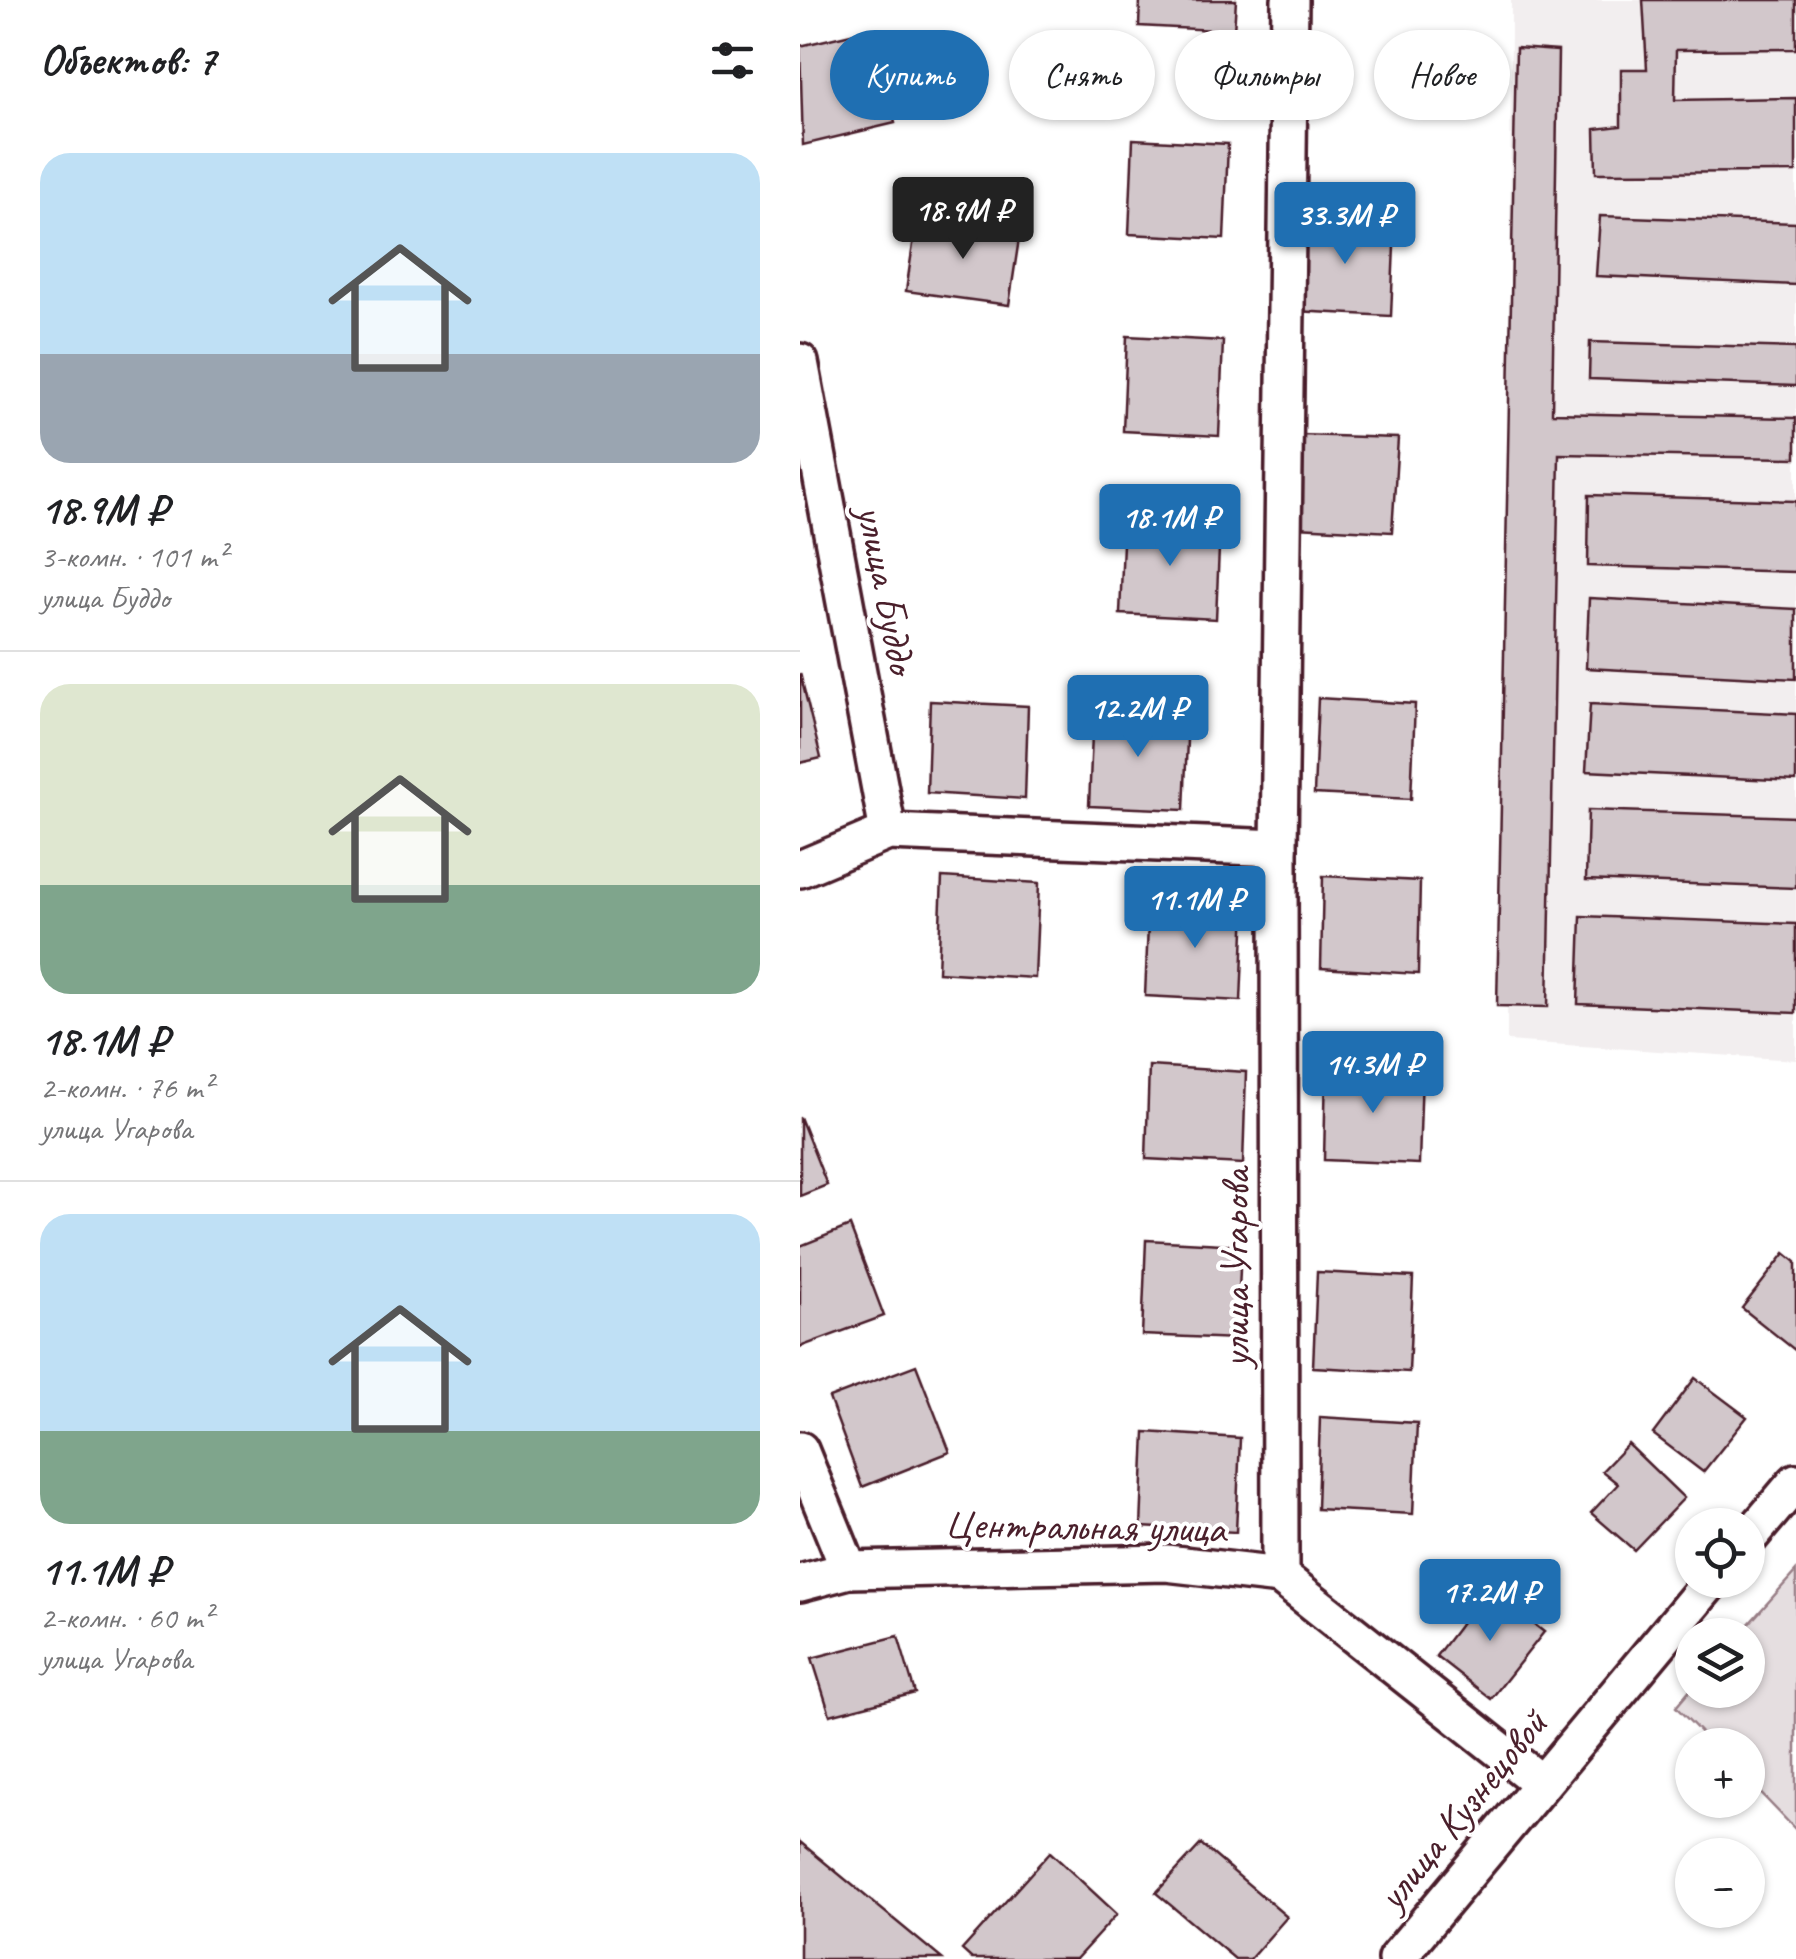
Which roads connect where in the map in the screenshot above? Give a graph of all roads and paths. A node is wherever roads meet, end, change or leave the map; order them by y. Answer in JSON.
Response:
{"nodes":[{"id":1,"x":1290,"y":0,"type":"edge"},
{"id":2,"x":800,"y":362,"type":"edge"},
{"id":3,"x":888,"y":832,"type":"junction"},
{"id":4,"x":1279,"y":848,"type":"junction"},
{"id":5,"x":800,"y":868,"type":"edge"},
{"id":6,"x":800,"y":1450,"type":"edge"},
{"id":7,"x":1796,"y":1482,"type":"edge"},
{"id":8,"x":1765,"y":1519,"type":"edge"},
{"id":9,"x":850,"y":1570,"type":"junction"},
{"id":10,"x":1280,"y":1576,"type":"junction"},
{"id":11,"x":800,"y":1584,"type":"edge"},
{"id":12,"x":1697,"y":1598,"type":"edge"},
{"id":13,"x":1540,"y":1782,"type":"junction"},
{"id":14,"x":1396,"y":1959,"type":"edge"}],
"edges":[{"from":1,"to":4,"type":"street","name":"улица Угарова"},
{"from":2,"to":3,"type":"street","name":"улица Буддо"},
{"from":3,"to":4,"type":"street"},
{"from":3,"to":5,"type":"street"},
{"from":4,"to":10,"type":"street","name":"улица Угарова"},
{"from":6,"to":9,"type":"street"},
{"from":7,"to":8,"type":"street"},
{"from":9,"to":10,"type":"street","name":"Центральная улица"},
{"from":9,"to":11,"type":"street","name":"Центральная улица"},
{"from":10,"to":13,"type":"street","name":"Центральная улица"},
{"from":12,"to":13,"type":"street","name":"улица Кузнецовой"},
{"from":13,"to":14,"type":"street","name":"улица Кузнецовой"}]}
